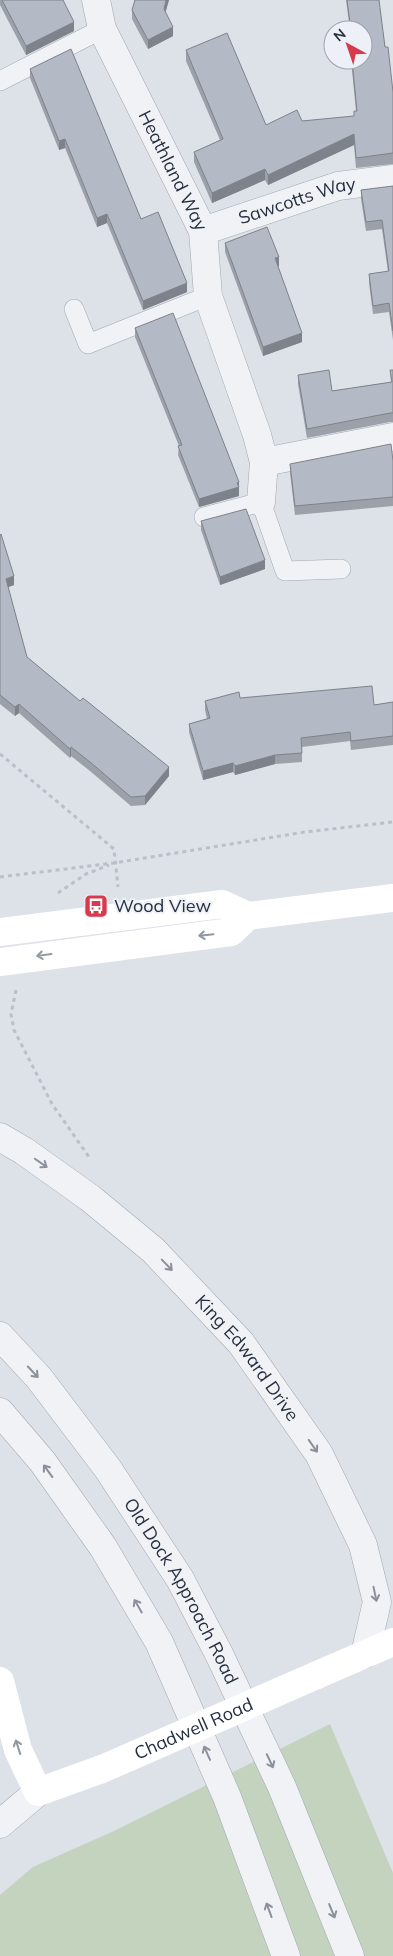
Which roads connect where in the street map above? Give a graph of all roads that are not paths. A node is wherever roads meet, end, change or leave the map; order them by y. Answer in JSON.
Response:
{"nodes":[{"id":1,"x":96,"y":0,"type":"edge"},
{"id":2,"x":102,"y":28,"type":"junction"},
{"id":3,"x":0,"y":81,"type":"edge"},
{"id":4,"x":393,"y":179,"type":"edge"},
{"id":5,"x":203,"y":231,"type":"junction"},
{"id":6,"x":208,"y":296,"type":"junction"},
{"id":7,"x":74,"y":309,"type":"dead end"},
{"id":8,"x":393,"y":437,"type":"edge"},
{"id":9,"x":264,"y":462,"type":"junction"},
{"id":10,"x":261,"y":502,"type":"junction"},
{"id":11,"x":204,"y":517,"type":"dead end"},
{"id":12,"x":341,"y":569,"type":"dead end"},
{"id":13,"x":393,"y":898,"type":"edge"},
{"id":14,"x":248,"y":916,"type":"junction"},
{"id":15,"x":10,"y":930,"type":"edge"},
{"id":16,"x":0,"y":962,"type":"edge"},
{"id":17,"x":0,"y":1137,"type":"edge"},
{"id":18,"x":0,"y":1336,"type":"edge"},
{"id":19,"x":0,"y":1412,"type":"edge"},
{"id":20,"x":393,"y":1642,"type":"edge"},
{"id":21,"x":365,"y":1654,"type":"junction"},
{"id":22,"x":0,"y":1681,"type":"edge"},
{"id":23,"x":38,"y":1792,"type":"junction"},
{"id":24,"x":0,"y":1824,"type":"edge"},
{"id":25,"x":286,"y":1956,"type":"edge"},
{"id":26,"x":350,"y":1956,"type":"edge"}],
"edges":[{"from":1,"to":2,"type":"street","name":"Heathland Way"},
{"from":2,"to":3,"type":"lane"},
{"from":2,"to":5,"type":"street","name":"Heathland Way"},
{"from":4,"to":5,"type":"street","name":"Sawcotts Way"},
{"from":5,"to":6,"type":"street","name":"Heathland Way"},
{"from":6,"to":7,"type":"lane"},
{"from":6,"to":9,"type":"street","name":"Heathland Way"},
{"from":8,"to":9,"type":"street"},
{"from":9,"to":10,"type":"street","name":"Heathland Way"},
{"from":10,"to":11,"type":"lane"},
{"from":10,"to":12,"type":"lane"},
{"from":13,"to":14,"type":"main road"},
{"from":14,"to":15,"type":"main road"},
{"from":14,"to":16,"type":"main road","one_way":true},
{"from":17,"to":21,"type":"street","name":"King Edward Drive","one_way":true},
{"from":18,"to":26,"type":"street","name":"Old Dock Approach Road","one_way":true},
{"from":25,"to":19,"type":"street","one_way":true},
{"from":20,"to":21,"type":"main road","name":"Chadwell Road"},
{"from":21,"to":23,"type":"main road","name":"Chadwell Road","bridge":true},
{"from":23,"to":22,"type":"main road","one_way":true},
{"from":23,"to":24,"type":"street","name":"Chadwell Road"}]}
